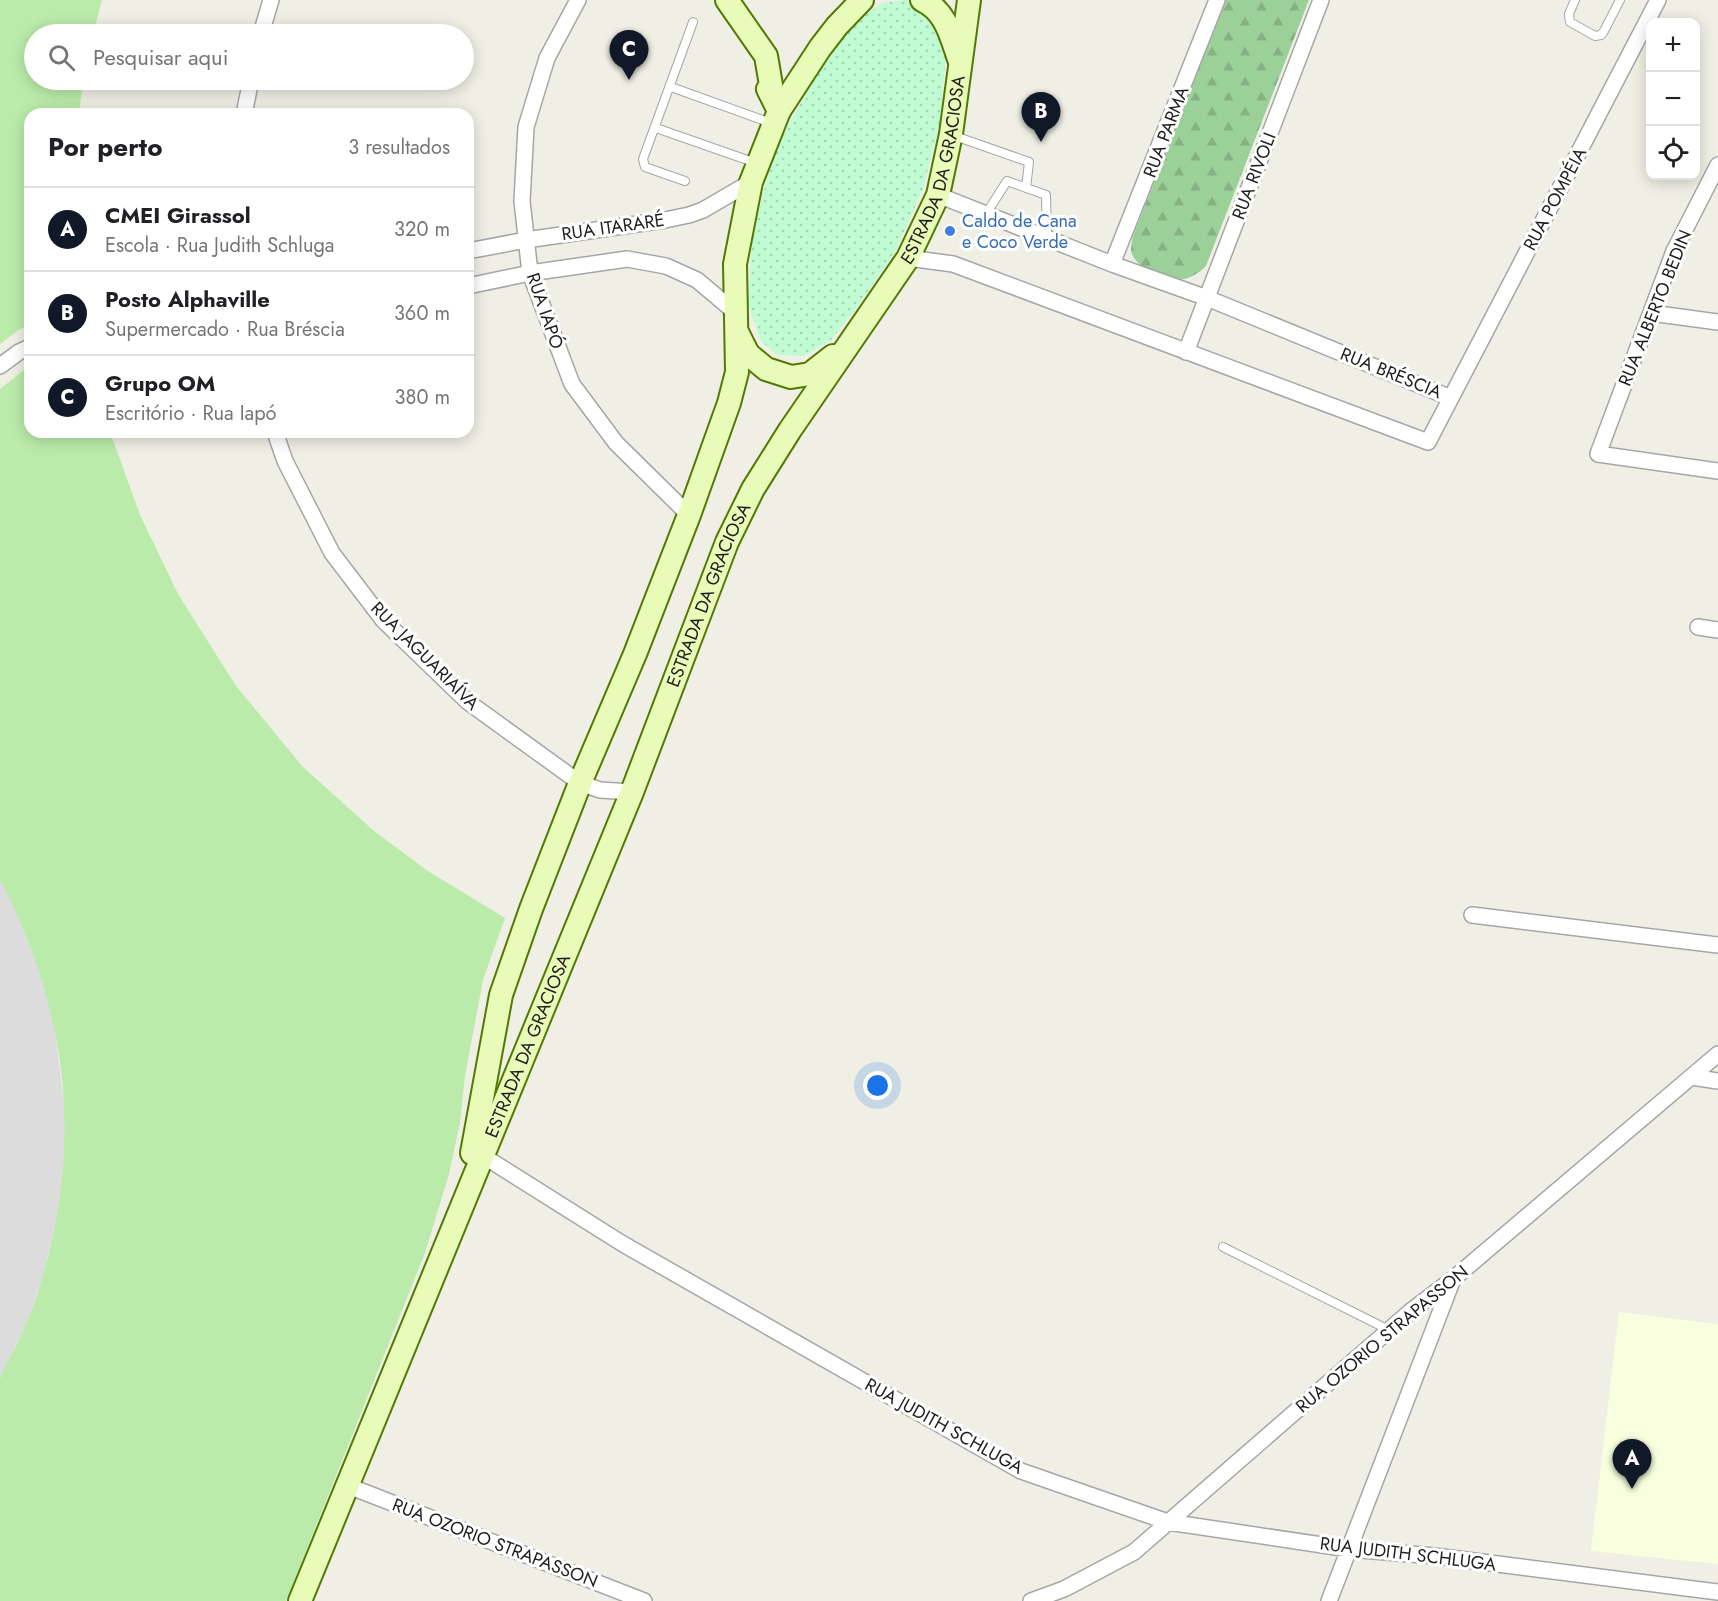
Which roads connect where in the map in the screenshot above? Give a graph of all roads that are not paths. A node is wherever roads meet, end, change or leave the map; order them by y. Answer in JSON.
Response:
{"nodes":[{"id":1,"x":271,"y":0,"type":"edge"},
{"id":2,"x":578,"y":0,"type":"edge"},
{"id":3,"x":727,"y":0,"type":"edge"},
{"id":4,"x":862,"y":0,"type":"edge"},
{"id":5,"x":922,"y":0,"type":"edge"},
{"id":6,"x":969,"y":0,"type":"edge"},
{"id":7,"x":1217,"y":0,"type":"edge"},
{"id":8,"x":1321,"y":0,"type":"edge"},
{"id":9,"x":1575,"y":0,"type":"edge"},
{"id":10,"x":1620,"y":0,"type":"edge"},
{"id":11,"x":1659,"y":0,"type":"edge"},
{"id":12,"x":693,"y":22,"type":"dead end"},
{"id":13,"x":264,"y":24,"type":"edge"},
{"id":14,"x":961,"y":64,"type":"junction"},
{"id":15,"x":671,"y":87,"type":"junction"},
{"id":16,"x":248,"y":90,"type":"edge"},
{"id":17,"x":245,"y":108,"type":"edge"},
{"id":18,"x":776,"y":117,"type":"junction"},
{"id":19,"x":656,"y":128,"type":"junction"},
{"id":20,"x":951,"y":134,"type":"junction"},
{"id":21,"x":1718,"y":167,"type":"edge"},
{"id":22,"x":754,"y":173,"type":"junction"},
{"id":23,"x":685,"y":182,"type":"dead end"},
{"id":24,"x":1026,"y":188,"type":"junction"},
{"id":25,"x":938,"y":195,"type":"junction"},
{"id":26,"x":986,"y":214,"type":"junction"},
{"id":27,"x":1047,"y":238,"type":"junction"},
{"id":28,"x":526,"y":240,"type":"junction"},
{"id":29,"x":474,"y":250,"type":"edge"},
{"id":30,"x":908,"y":258,"type":"junction"},
{"id":31,"x":1112,"y":264,"type":"junction"},
{"id":32,"x":530,"y":273,"type":"junction"},
{"id":33,"x":474,"y":285,"type":"edge"},
{"id":34,"x":1207,"y":297,"type":"junction"},
{"id":35,"x":1651,"y":313,"type":"junction"},
{"id":36,"x":735,"y":320,"type":"junction"},
{"id":37,"x":1718,"y":322,"type":"edge"},
{"id":38,"x":852,"y":339,"type":"junction"},
{"id":39,"x":24,"y":350,"type":"edge"},
{"id":40,"x":1186,"y":351,"type":"junction"},
{"id":41,"x":0,"y":366,"type":"edge"},
{"id":42,"x":1451,"y":398,"type":"junction"},
{"id":43,"x":277,"y":438,"type":"edge"},
{"id":44,"x":1718,"y":471,"type":"edge"},
{"id":45,"x":689,"y":514,"type":"junction"},
{"id":46,"x":1698,"y":627,"type":"dead end"},
{"id":47,"x":1718,"y":630,"type":"edge"},
{"id":48,"x":580,"y":783,"type":"junction"},
{"id":49,"x":632,"y":792,"type":"junction"},
{"id":50,"x":1472,"y":915,"type":"dead end"},
{"id":51,"x":1718,"y":945,"type":"edge"},
{"id":52,"x":1718,"y":1054,"type":"edge"},
{"id":53,"x":1692,"y":1077,"type":"junction"},
{"id":54,"x":1718,"y":1081,"type":"edge"},
{"id":55,"x":478,"y":1152,"type":"junction"},
{"id":56,"x":1223,"y":1247,"type":"dead end"},
{"id":57,"x":1453,"y":1279,"type":"junction"},
{"id":58,"x":1389,"y":1330,"type":"junction"},
{"id":59,"x":346,"y":1485,"type":"junction"},
{"id":60,"x":1168,"y":1522,"type":"junction"},
{"id":61,"x":1349,"y":1549,"type":"junction"},
{"id":62,"x":1718,"y":1592,"type":"edge"},
{"id":63,"x":1666,"y":1594,"type":"edge"},
{"id":64,"x":300,"y":1601,"type":"edge"},
{"id":65,"x":644,"y":1601,"type":"edge"},
{"id":66,"x":1031,"y":1601,"type":"edge"},
{"id":67,"x":1329,"y":1601,"type":"edge"}],
"edges":[{"from":1,"to":13,"type":"street"},
{"from":2,"to":28,"type":"street","name":"RUA IAPÓ"},
{"from":3,"to":18,"type":"main road"},
{"from":4,"to":18,"type":"main road","name":"ESTRADA DA GRACIOSA"},
{"from":5,"to":14,"type":"main road"},
{"from":6,"to":14,"type":"main road","name":"ESTRADA DA GRACIOSA"},
{"from":7,"to":31,"type":"street","name":"RUA PARMA"},
{"from":8,"to":34,"type":"street","name":"RUA RIVOLI"},
{"from":9,"to":10,"type":"lane"},
{"from":11,"to":42,"type":"street","name":"RUA POMPÉIA"},
{"from":12,"to":15,"type":"lane"},
{"from":14,"to":20,"type":"main road","name":"ESTRADA DA GRACIOSA"},
{"from":15,"to":18,"type":"lane"},
{"from":15,"to":19,"type":"lane"},
{"from":16,"to":17,"type":"street"},
{"from":18,"to":22,"type":"main road","name":"ESTRADA DA GRACIOSA"},
{"from":19,"to":22,"type":"lane"},
{"from":19,"to":23,"type":"lane"},
{"from":20,"to":24,"type":"lane"},
{"from":20,"to":25,"type":"main road","name":"ESTRADA DA GRACIOSA"},
{"from":21,"to":35,"type":"street","name":"RUA ALBERTO BEDIN"},
{"from":22,"to":28,"type":"street","name":"RUA ITARARÉ"},
{"from":22,"to":36,"type":"main road","name":"ESTRADA DA GRACIOSA"},
{"from":24,"to":26,"type":"lane"},
{"from":24,"to":27,"type":"lane"},
{"from":25,"to":26,"type":"street","name":"RUA BRÉSCIA"},
{"from":25,"to":30,"type":"main road","name":"ESTRADA DA GRACIOSA"},
{"from":26,"to":27,"type":"street","name":"RUA BRÉSCIA"},
{"from":27,"to":31,"type":"street","name":"RUA BRÉSCIA"},
{"from":28,"to":29,"type":"street","name":"RUA ITARARÉ"},
{"from":28,"to":32,"type":"street","name":"RUA IAPÓ"},
{"from":30,"to":38,"type":"main road","name":"ESTRADA DA GRACIOSA"},
{"from":30,"to":40,"type":"street","name":"RUA BRÉSCIA"},
{"from":31,"to":34,"type":"street","name":"RUA BRÉSCIA"},
{"from":32,"to":33,"type":"street","name":"RUA ITARARÉ"},
{"from":32,"to":36,"type":"street","name":"RUA ITARARÉ"},
{"from":32,"to":45,"type":"street","name":"RUA IAPÓ"},
{"from":34,"to":40,"type":"street","name":"RUA RIVOLI"},
{"from":34,"to":42,"type":"street","name":"RUA BRÉSCIA"},
{"from":35,"to":37,"type":"street"},
{"from":35,"to":44,"type":"street","name":"RUA ALBERTO BEDIN"},
{"from":36,"to":38,"type":"main road"},
{"from":36,"to":45,"type":"main road","name":"ESTRADA DA GRACIOSA"},
{"from":38,"to":49,"type":"main road","name":"ESTRADA DA GRACIOSA"},
{"from":39,"to":41,"type":"street"},
{"from":40,"to":42,"type":"street","name":"RUA BRÉSCIA"},
{"from":43,"to":48,"type":"street","name":"RUA JAGUARIAÍVA"},
{"from":45,"to":48,"type":"main road","name":"ESTRADA DA GRACIOSA"},
{"from":46,"to":47,"type":"street"},
{"from":48,"to":49,"type":"street"},
{"from":48,"to":55,"type":"main road","name":"ESTRADA DA GRACIOSA"},
{"from":49,"to":55,"type":"main road","name":"ESTRADA DA GRACIOSA"},
{"from":50,"to":51,"type":"street"},
{"from":52,"to":53,"type":"street","name":"RUA OZORIO STRAPASSON"},
{"from":53,"to":54,"type":"street"},
{"from":53,"to":57,"type":"street","name":"RUA OZORIO STRAPASSON"},
{"from":55,"to":59,"type":"main road","name":"ESTRADA DA GRACIOSA"},
{"from":55,"to":60,"type":"street","name":"RUA JUDITH SCHLUGA"},
{"from":56,"to":58,"type":"lane"},
{"from":57,"to":58,"type":"street","name":"RUA OZORIO STRAPASSON"},
{"from":57,"to":61,"type":"street"},
{"from":58,"to":60,"type":"street","name":"RUA OZORIO STRAPASSON"},
{"from":59,"to":64,"type":"main road","name":"ESTRADA DA GRACIOSA"},
{"from":59,"to":65,"type":"street","name":"RUA OZORIO STRAPASSON"},
{"from":60,"to":61,"type":"street","name":"RUA JUDITH SCHLUGA"},
{"from":60,"to":66,"type":"street","name":"RUA OZORIO STRAPASSON"},
{"from":61,"to":63,"type":"street","name":"RUA JUDITH SCHLUGA"},
{"from":61,"to":67,"type":"street"},
{"from":62,"to":63,"type":"street","name":"RUA JUDITH SCHLUGA"}]}
